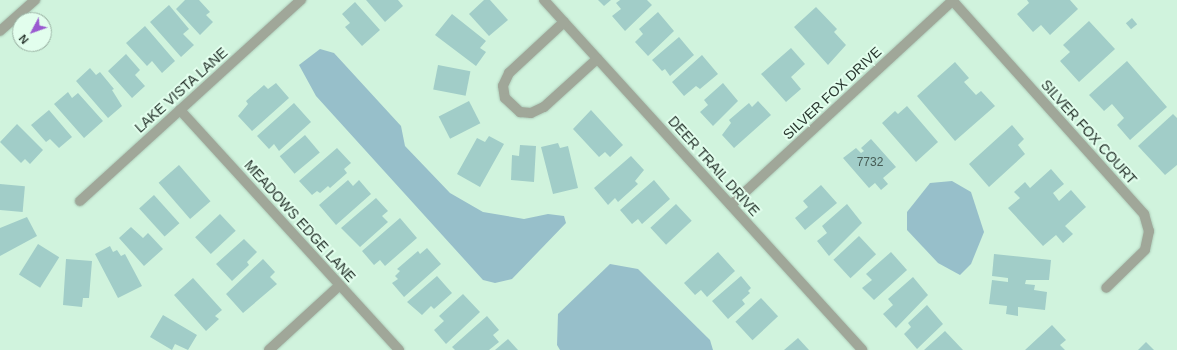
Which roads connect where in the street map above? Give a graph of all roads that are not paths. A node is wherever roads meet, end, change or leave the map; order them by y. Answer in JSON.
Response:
{"nodes":[{"id":1,"x":36,"y":0,"type":"edge"},
{"id":2,"x":301,"y":0,"type":"edge"},
{"id":3,"x":544,"y":0,"type":"edge"},
{"id":4,"x":952,"y":0,"type":"edge"},
{"id":5,"x":564,"y":22,"type":"junction"},
{"id":6,"x":0,"y":30,"type":"edge"},
{"id":7,"x":597,"y":59,"type":"junction"},
{"id":8,"x":180,"y":110,"type":"junction"},
{"id":9,"x":80,"y":201,"type":"dead end"},
{"id":10,"x":731,"y":205,"type":"junction"},
{"id":11,"x":340,"y":285,"type":"junction"},
{"id":12,"x":1106,"y":288,"type":"dead end"},
{"id":13,"x":269,"y":350,"type":"edge"},
{"id":14,"x":399,"y":350,"type":"edge"},
{"id":15,"x":862,"y":350,"type":"edge"}],
"edges":[{"from":1,"to":6,"type":"street"},
{"from":2,"to":8,"type":"street","name":"LAKE VISTA LANE"},
{"from":3,"to":5,"type":"street","name":"DEER TRAIL DRIVE"},
{"from":4,"to":10,"type":"street","name":"SILVER FOX DRIVE"},
{"from":4,"to":12,"type":"street","name":"SILVER FOX COURT"},
{"from":5,"to":7,"type":"street","name":"DEER TRAIL DRIVE"},
{"from":5,"to":7,"type":"street"},
{"from":7,"to":10,"type":"street","name":"DEER TRAIL DRIVE"},
{"from":8,"to":9,"type":"street","name":"LAKE VISTA LANE"},
{"from":8,"to":11,"type":"street","name":"MEADOWS EDGE LANE"},
{"from":10,"to":15,"type":"street","name":"DEER TRAIL DRIVE"},
{"from":11,"to":13,"type":"street"},
{"from":11,"to":14,"type":"street","name":"MEADOWS EDGE LANE"}]}
